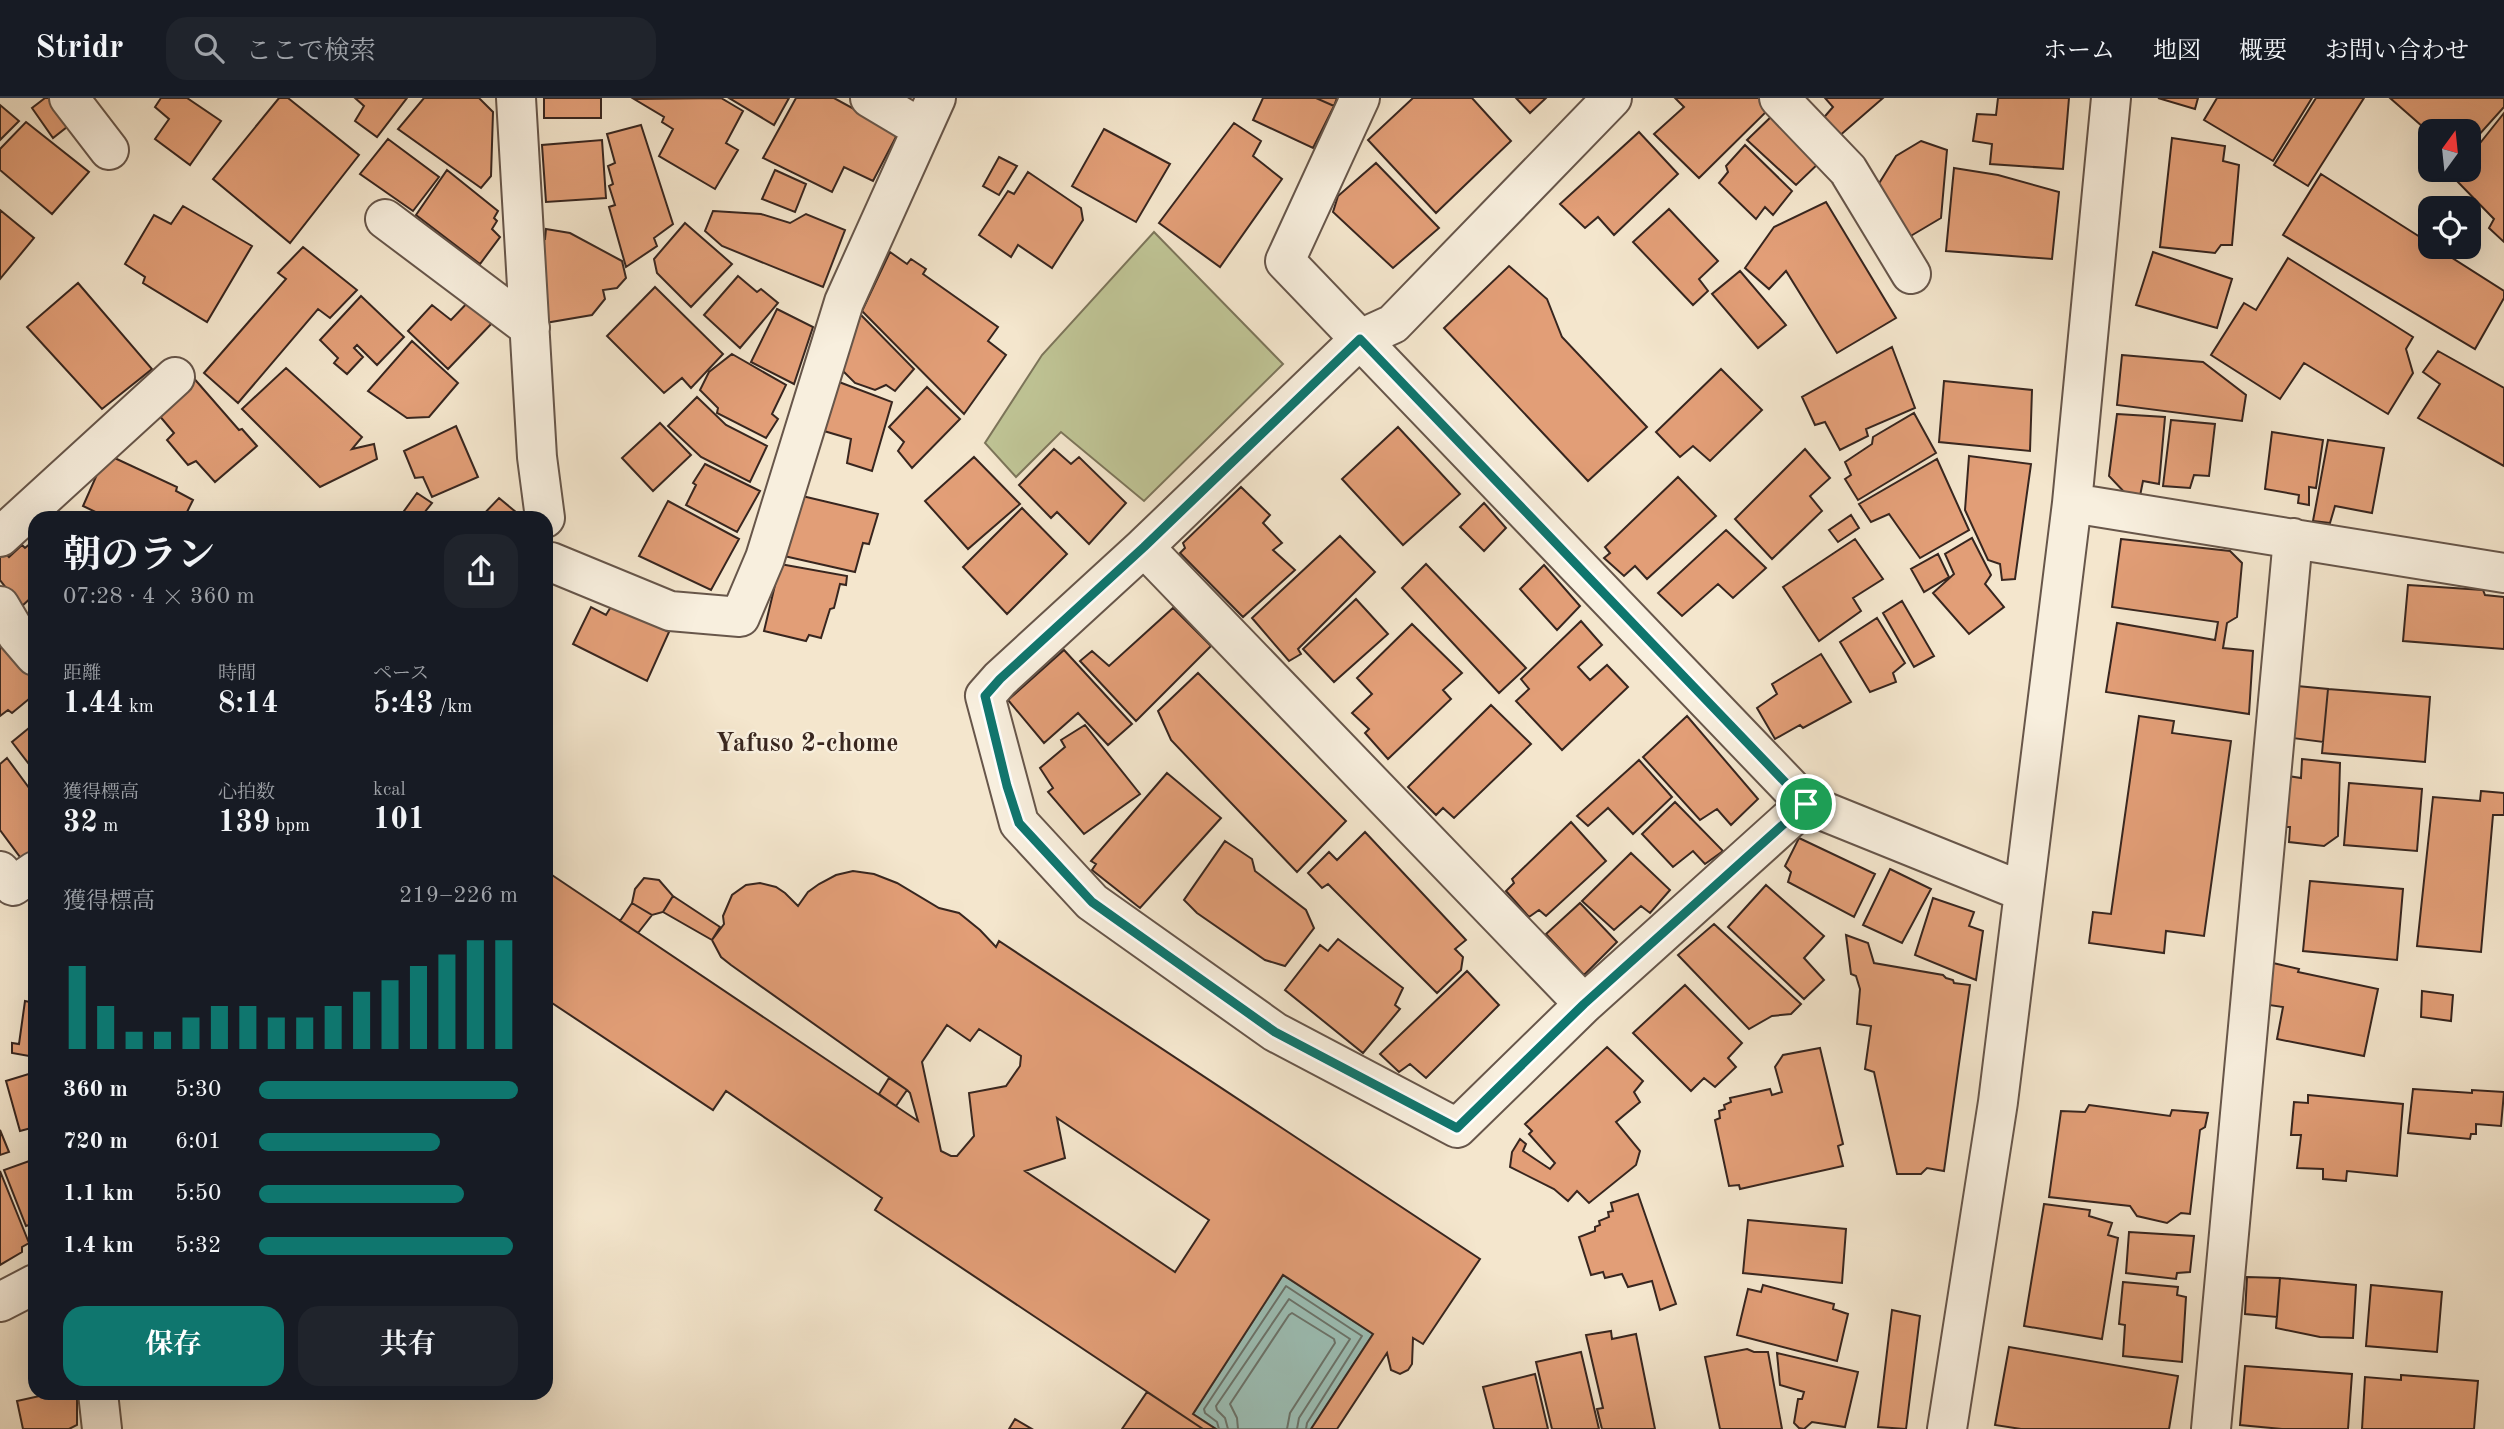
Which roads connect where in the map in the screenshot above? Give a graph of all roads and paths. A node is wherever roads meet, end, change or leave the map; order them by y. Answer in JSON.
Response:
{"nodes":[{"id":1,"x":68,"y":98,"type":"edge"},
{"id":2,"x":516,"y":98,"type":"edge"},
{"id":3,"x":870,"y":98,"type":"edge"},
{"id":4,"x":1360,"y":98,"type":"edge"},
{"id":5,"x":1612,"y":98,"type":"edge"},
{"id":6,"x":1779,"y":98,"type":"edge"},
{"id":7,"x":2111,"y":98,"type":"edge"},
{"id":8,"x":929,"y":113,"type":"edge"},
{"id":9,"x":109,"y":150,"type":"dead end"},
{"id":10,"x":385,"y":219,"type":"dead end"},
{"id":11,"x":1911,"y":274,"type":"dead end"},
{"id":12,"x":530,"y":328,"type":"junction"},
{"id":13,"x":1360,"y":339,"type":"junction"},
{"id":14,"x":176,"y":377,"type":"dead end"},
{"id":15,"x":2072,"y":503,"type":"junction"},
{"id":16,"x":29,"y":511,"type":"edge"},
{"id":17,"x":544,"y":511,"type":"edge"},
{"id":18,"x":28,"y":512,"type":"edge"},
{"id":19,"x":0,"y":537,"type":"edge"},
{"id":20,"x":2293,"y":538,"type":"junction"},
{"id":21,"x":1144,"y":547,"type":"junction"},
{"id":22,"x":553,"y":569,"type":"edge"},
{"id":23,"x":2504,"y":573,"type":"edge"},
{"id":24,"x":0,"y":606,"type":"edge"},
{"id":25,"x":28,"y":648,"type":"edge"},
{"id":26,"x":1806,"y":804,"type":"junction"},
{"id":27,"x":0,"y":871,"type":"edge"},
{"id":28,"x":28,"y":876,"type":"edge"},
{"id":29,"x":2024,"y":892,"type":"junction"},
{"id":30,"x":1584,"y":1004,"type":"junction"},
{"id":31,"x":28,"y":1288,"type":"edge"},
{"id":32,"x":0,"y":1302,"type":"edge"},
{"id":33,"x":99,"y":1400,"type":"edge"},
{"id":34,"x":102,"y":1429,"type":"edge"},
{"id":35,"x":1947,"y":1429,"type":"edge"},
{"id":36,"x":2211,"y":1429,"type":"edge"}],
"edges":[{"from":1,"to":9,"type":"street"},
{"from":2,"to":12,"type":"street"},
{"from":3,"to":8,"type":"street"},
{"from":4,"to":13,"type":"street"},
{"from":5,"to":13,"type":"street"},
{"from":6,"to":11,"type":"street"},
{"from":7,"to":15,"type":"street"},
{"from":8,"to":22,"type":"street"},
{"from":10,"to":12,"type":"street"},
{"from":12,"to":17,"type":"street"},
{"from":13,"to":21,"type":"street"},
{"from":13,"to":26,"type":"street"},
{"from":14,"to":16,"type":"street"},
{"from":15,"to":20,"type":"street"},
{"from":15,"to":29,"type":"street"},
{"from":18,"to":19,"type":"street"},
{"from":20,"to":23,"type":"street"},
{"from":20,"to":36,"type":"street"},
{"from":21,"to":30,"type":"street"},
{"from":21,"to":30,"type":"street"},
{"from":24,"to":25,"type":"street"},
{"from":26,"to":29,"type":"street"},
{"from":26,"to":30,"type":"street"},
{"from":27,"to":28,"type":"street"},
{"from":29,"to":35,"type":"street"},
{"from":31,"to":32,"type":"street"},
{"from":33,"to":34,"type":"street"}]}
